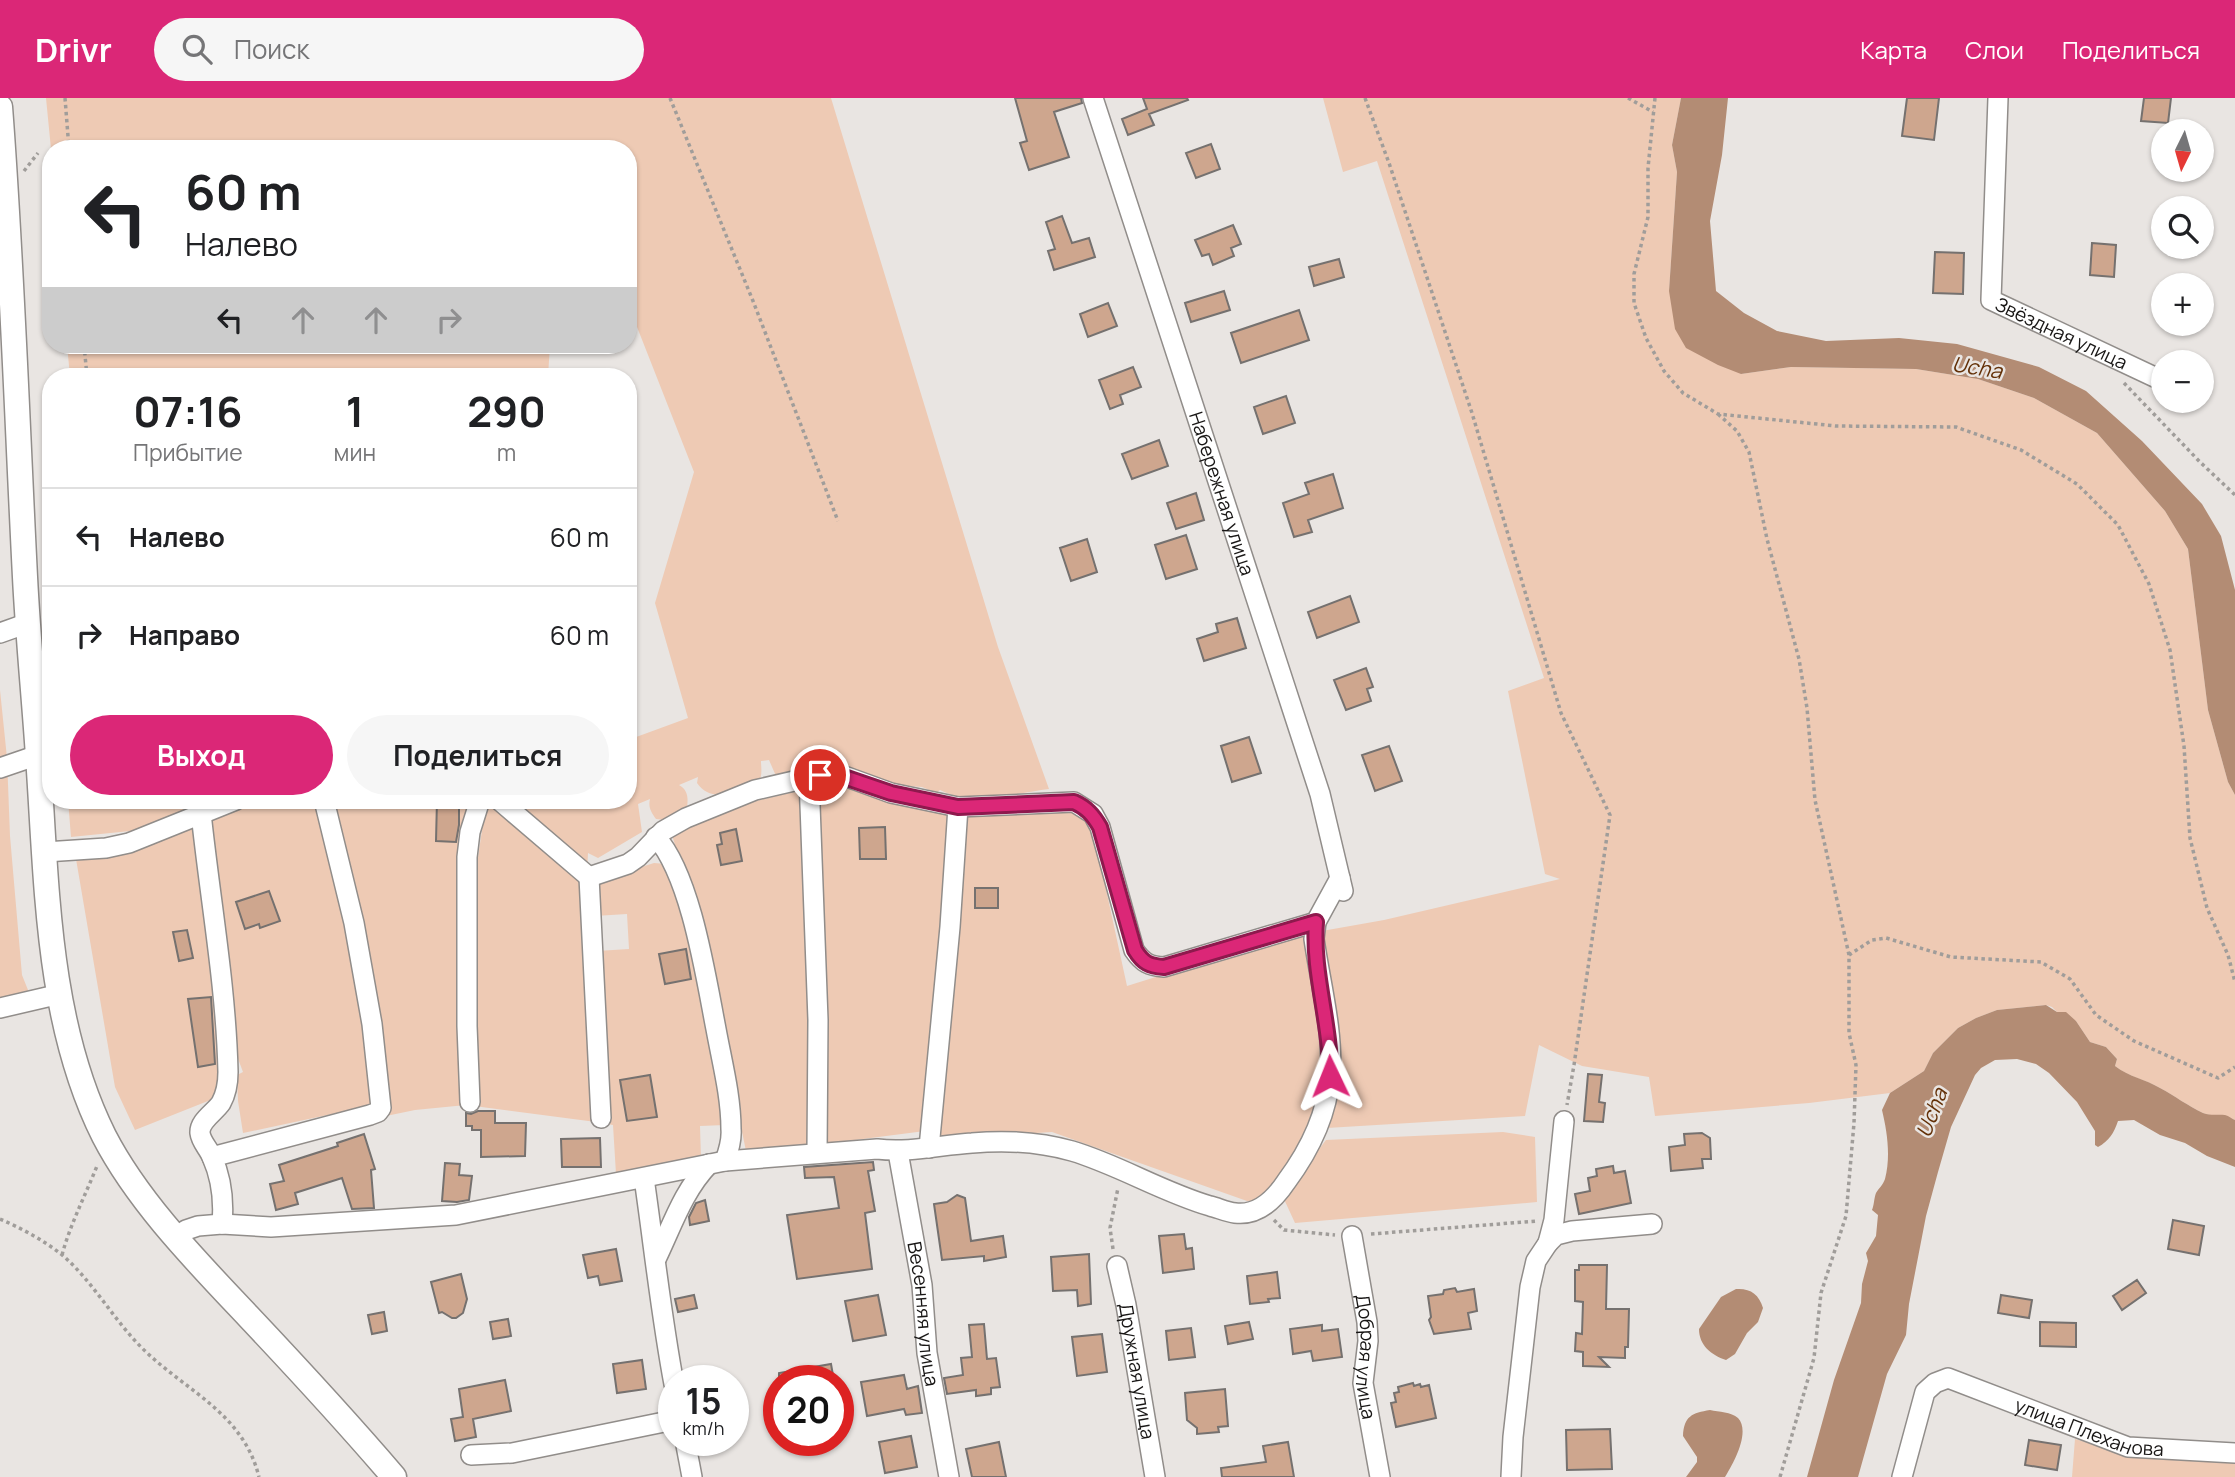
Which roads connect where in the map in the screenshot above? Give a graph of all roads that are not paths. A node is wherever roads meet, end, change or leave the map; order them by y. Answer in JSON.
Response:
{"nodes":[{"id":1,"x":1093,"y":98,"type":"edge"},
{"id":2,"x":1998,"y":98,"type":"edge"},
{"id":3,"x":0,"y":107,"type":"edge"},
{"id":4,"x":2151,"y":375,"type":"edge"},
{"id":5,"x":28,"y":623,"type":"junction"},
{"id":6,"x":0,"y":633,"type":"edge"},
{"id":7,"x":38,"y":755,"type":"junction"},
{"id":8,"x":0,"y":768,"type":"edge"},
{"id":9,"x":809,"y":778,"type":"junction"},
{"id":10,"x":958,"y":807,"type":"junction"},
{"id":11,"x":212,"y":809,"type":"edge"},
{"id":12,"x":326,"y":809,"type":"edge"},
{"id":13,"x":477,"y":809,"type":"edge"},
{"id":14,"x":510,"y":809,"type":"edge"},
{"id":15,"x":201,"y":813,"type":"junction"},
{"id":16,"x":656,"y":837,"type":"junction"},
{"id":17,"x":45,"y":852,"type":"junction"},
{"id":18,"x":589,"y":877,"type":"junction"},
{"id":19,"x":1316,"y":922,"type":"junction"},
{"id":20,"x":60,"y":994,"type":"junction"},
{"id":21,"x":0,"y":1008,"type":"edge"},
{"id":22,"x":470,"y":1102,"type":"dead end"},
{"id":23,"x":601,"y":1118,"type":"dead end"},
{"id":24,"x":1563,"y":1121,"type":"road end"},
{"id":25,"x":929,"y":1148,"type":"junction"},
{"id":26,"x":898,"y":1152,"type":"junction"},
{"id":27,"x":817,"y":1153,"type":"junction"},
{"id":28,"x":212,"y":1157,"type":"junction"},
{"id":29,"x":717,"y":1162,"type":"junction"},
{"id":30,"x":644,"y":1178,"type":"junction"},
{"id":31,"x":222,"y":1224,"type":"junction"},
{"id":32,"x":1652,"y":1224,"type":"dead end"},
{"id":33,"x":1352,"y":1236,"type":"road end"},
{"id":34,"x":177,"y":1237,"type":"junction"},
{"id":35,"x":1548,"y":1242,"type":"junction"},
{"id":36,"x":656,"y":1259,"type":"junction"},
{"id":37,"x":1117,"y":1266,"type":"road end"},
{"id":38,"x":671,"y":1365,"type":"edge"},
{"id":39,"x":658,"y":1423,"type":"edge"},
{"id":40,"x":2235,"y":1453,"type":"edge"},
{"id":41,"x":471,"y":1455,"type":"dead end"},
{"id":42,"x":688,"y":1456,"type":"edge"},
{"id":43,"x":394,"y":1477,"type":"edge"},
{"id":44,"x":692,"y":1477,"type":"edge"},
{"id":45,"x":948,"y":1477,"type":"edge"},
{"id":46,"x":1155,"y":1477,"type":"edge"},
{"id":47,"x":1380,"y":1477,"type":"edge"},
{"id":48,"x":1511,"y":1477,"type":"edge"},
{"id":49,"x":1902,"y":1477,"type":"edge"}],
"edges":[{"from":1,"to":19,"type":"street","name":"Набережная улица"},
{"from":2,"to":4,"type":"street","name":"Звёздная улица"},
{"from":3,"to":5,"type":"main road"},
{"from":5,"to":6,"type":"street"},
{"from":5,"to":7,"type":"main road"},
{"from":7,"to":8,"type":"street"},
{"from":7,"to":17,"type":"main road"},
{"from":9,"to":10,"type":"street"},
{"from":9,"to":16,"type":"street"},
{"from":9,"to":27,"type":"street"},
{"from":10,"to":19,"type":"street"},
{"from":10,"to":25,"type":"street"},
{"from":11,"to":15,"type":"street"},
{"from":12,"to":28,"type":"street"},
{"from":13,"to":22,"type":"street"},
{"from":14,"to":18,"type":"street"},
{"from":15,"to":17,"type":"street"},
{"from":15,"to":28,"type":"street"},
{"from":16,"to":18,"type":"street"},
{"from":16,"to":29,"type":"street"},
{"from":17,"to":20,"type":"main road"},
{"from":18,"to":23,"type":"street"},
{"from":19,"to":25,"type":"street"},
{"from":20,"to":21,"type":"street"},
{"from":20,"to":34,"type":"main road"},
{"from":24,"to":35,"type":"street"},
{"from":25,"to":26,"type":"street"},
{"from":26,"to":27,"type":"street"},
{"from":26,"to":45,"type":"street","name":"Весенняя улица"},
{"from":27,"to":29,"type":"street"},
{"from":28,"to":31,"type":"street"},
{"from":29,"to":30,"type":"street"},
{"from":29,"to":36,"type":"street"},
{"from":30,"to":31,"type":"street"},
{"from":30,"to":36,"type":"street"},
{"from":31,"to":34,"type":"street"},
{"from":32,"to":35,"type":"street"},
{"from":33,"to":47,"type":"street","name":"Добрая улица"},
{"from":34,"to":43,"type":"main road"},
{"from":35,"to":48,"type":"street"},
{"from":36,"to":38,"type":"street"},
{"from":37,"to":46,"type":"street","name":"Дружная улица"},
{"from":39,"to":41,"type":"street"},
{"from":40,"to":49,"type":"street","name":"улица Плеханова"},
{"from":42,"to":44,"type":"street"}]}
